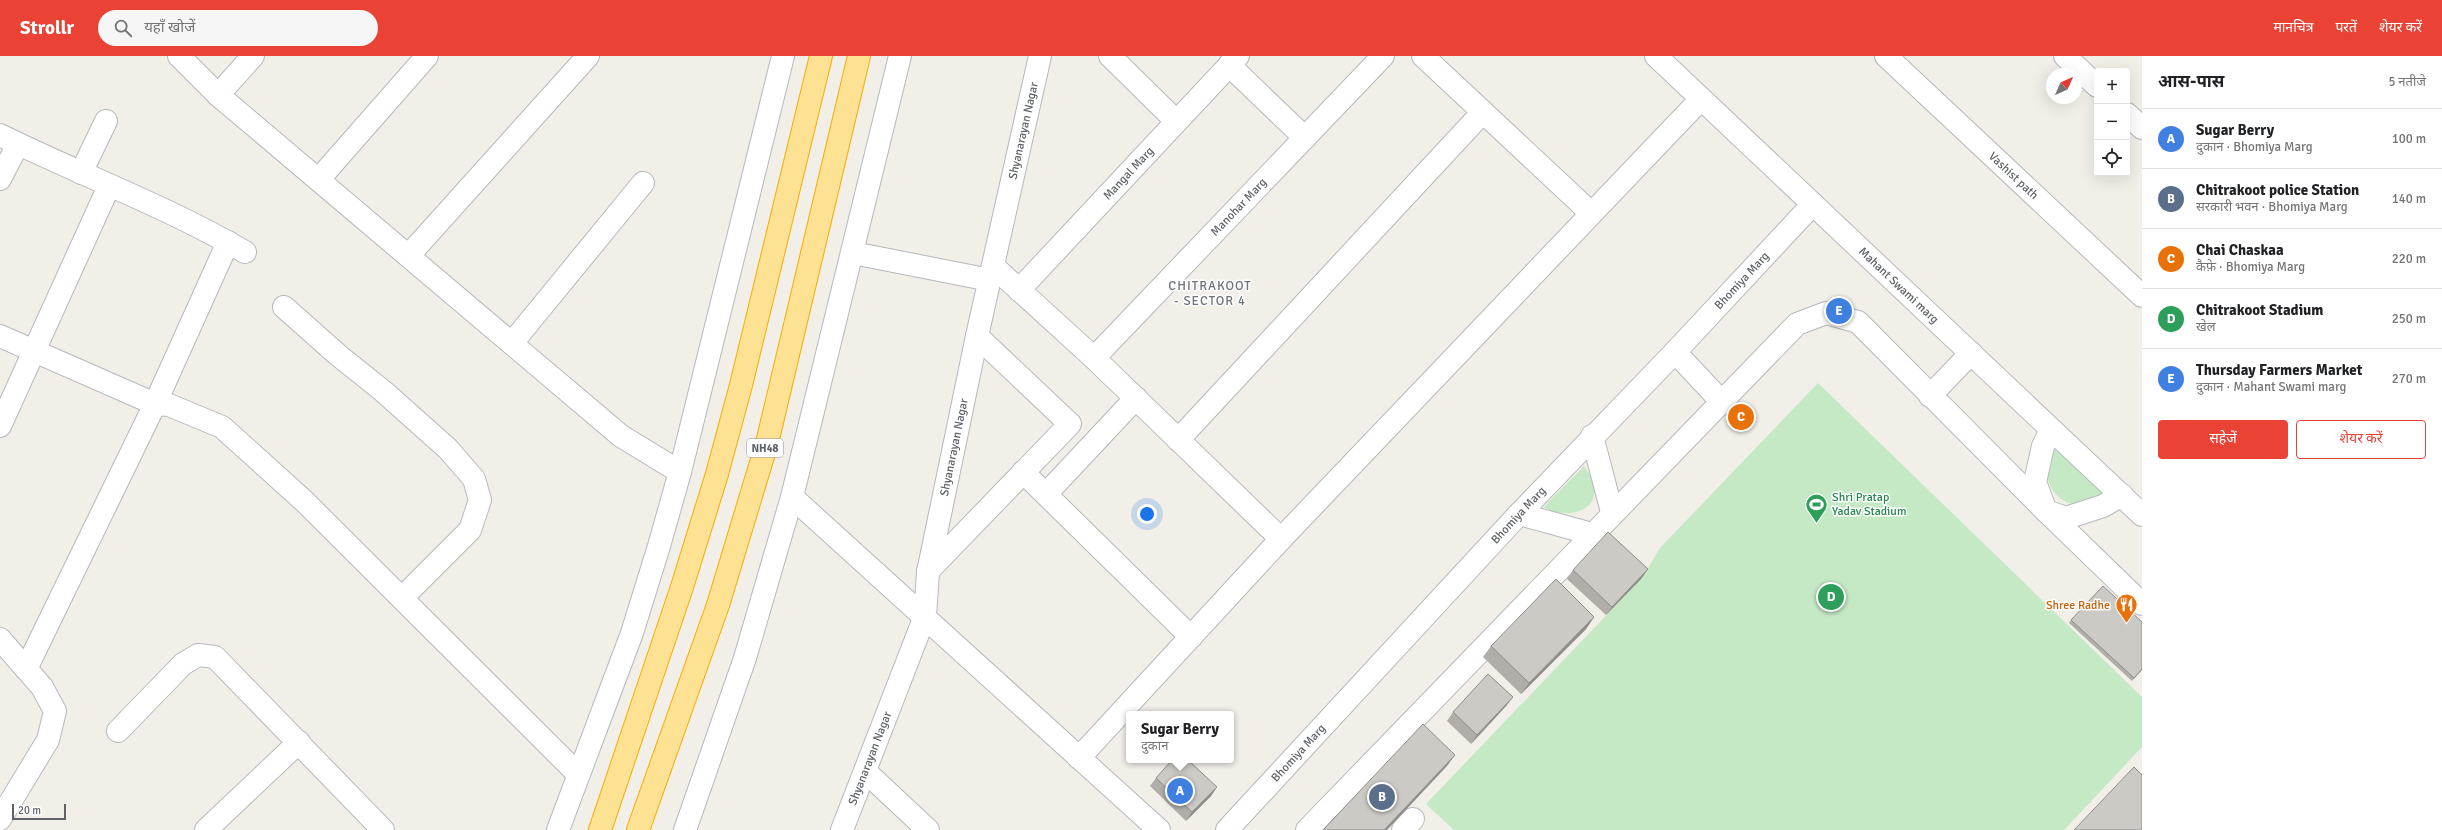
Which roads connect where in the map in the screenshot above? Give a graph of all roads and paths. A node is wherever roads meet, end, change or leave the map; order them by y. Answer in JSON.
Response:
{"nodes":[{"id":1,"x":179,"y":56,"type":"edge"},
{"id":2,"x":253,"y":56,"type":"edge"},
{"id":3,"x":427,"y":56,"type":"edge"},
{"id":4,"x":588,"y":56,"type":"edge"},
{"id":5,"x":783,"y":56,"type":"edge"},
{"id":6,"x":820,"y":56,"type":"edge"},
{"id":7,"x":859,"y":56,"type":"edge"},
{"id":8,"x":900,"y":56,"type":"edge"},
{"id":9,"x":1040,"y":56,"type":"edge"},
{"id":10,"x":1110,"y":56,"type":"edge"},
{"id":11,"x":1383,"y":56,"type":"edge"},
{"id":12,"x":1423,"y":56,"type":"edge"},
{"id":13,"x":1656,"y":56,"type":"edge"},
{"id":14,"x":1886,"y":56,"type":"edge"},
{"id":15,"x":2065,"y":56,"type":"edge"},
{"id":16,"x":1233,"y":61,"type":"edge"},
{"id":17,"x":2094,"y":83,"type":"edge"},
{"id":18,"x":218,"y":95,"type":"junction"},
{"id":19,"x":1701,"y":99,"type":"junction"},
{"id":20,"x":1483,"y":112,"type":"junction"},
{"id":21,"x":2130,"y":117,"type":"edge"},
{"id":22,"x":106,"y":121,"type":"dead end"},
{"id":23,"x":1176,"y":121,"type":"junction"},
{"id":24,"x":2142,"y":128,"type":"edge"},
{"id":25,"x":1305,"y":138,"type":"junction"},
{"id":26,"x":9,"y":139,"type":"edge"},
{"id":27,"x":82,"y":173,"type":"junction"},
{"id":28,"x":0,"y":179,"type":"edge"},
{"id":29,"x":319,"y":180,"type":"junction"},
{"id":30,"x":643,"y":183,"type":"dead end"},
{"id":31,"x":109,"y":186,"type":"junction"},
{"id":32,"x":1812,"y":204,"type":"junction"},
{"id":33,"x":1591,"y":213,"type":"junction"},
{"id":34,"x":853,"y":253,"type":"junction"},
{"id":35,"x":409,"y":255,"type":"junction"},
{"id":36,"x":991,"y":273,"type":"junction"},
{"id":37,"x":1019,"y":290,"type":"junction"},
{"id":38,"x":2142,"y":296,"type":"edge"},
{"id":39,"x":284,"y":307,"type":"dead end"},
{"id":40,"x":0,"y":336,"type":"edge"},
{"id":41,"x":977,"y":336,"type":"junction"},
{"id":42,"x":512,"y":343,"type":"junction"},
{"id":43,"x":33,"y":351,"type":"junction"},
{"id":44,"x":1675,"y":352,"type":"junction"},
{"id":45,"x":1971,"y":353,"type":"junction"},
{"id":46,"x":1094,"y":358,"type":"junction"},
{"id":47,"x":1930,"y":396,"type":"junction"},
{"id":48,"x":1136,"y":398,"type":"junction"},
{"id":49,"x":1721,"y":401,"type":"junction"},
{"id":50,"x":155,"y":404,"type":"junction"},
{"id":51,"x":0,"y":426,"type":"edge"},
{"id":52,"x":2051,"y":430,"type":"junction"},
{"id":53,"x":1592,"y":436,"type":"junction"},
{"id":54,"x":1178,"y":440,"type":"junction"},
{"id":55,"x":680,"y":472,"type":"junction"},
{"id":56,"x":1023,"y":472,"type":"junction"},
{"id":57,"x":1046,"y":494,"type":"junction"},
{"id":58,"x":2122,"y":495,"type":"junction"},
{"id":59,"x":792,"y":497,"type":"junction"},
{"id":60,"x":2046,"y":511,"type":"junction"},
{"id":61,"x":1612,"y":512,"type":"junction"},
{"id":62,"x":1519,"y":514,"type":"junction"},
{"id":63,"x":2142,"y":515,"type":"edge"},
{"id":64,"x":1592,"y":534,"type":"junction"},
{"id":65,"x":1282,"y":540,"type":"junction"},
{"id":66,"x":928,"y":572,"type":"junction"},
{"id":67,"x":402,"y":598,"type":"junction"},
{"id":68,"x":2142,"y":604,"type":"edge"},
{"id":69,"x":925,"y":616,"type":"junction"},
{"id":70,"x":1191,"y":637,"type":"junction"},
{"id":71,"x":0,"y":639,"type":"edge"},
{"id":72,"x":26,"y":669,"type":"junction"},
{"id":73,"x":118,"y":731,"type":"dead end"},
{"id":74,"x":299,"y":742,"type":"junction"},
{"id":75,"x":1079,"y":758,"type":"junction"},
{"id":76,"x":866,"y":772,"type":"junction"},
{"id":77,"x":578,"y":774,"type":"junction"},
{"id":78,"x":0,"y":819,"type":"edge"},
{"id":79,"x":206,"y":830,"type":"edge"},
{"id":80,"x":382,"y":830,"type":"edge"},
{"id":81,"x":558,"y":830,"type":"edge"},
{"id":82,"x":600,"y":830,"type":"edge"},
{"id":83,"x":638,"y":830,"type":"edge"},
{"id":84,"x":685,"y":830,"type":"edge"},
{"id":85,"x":842,"y":830,"type":"edge"},
{"id":86,"x":928,"y":830,"type":"edge"},
{"id":87,"x":1159,"y":830,"type":"edge"},
{"id":88,"x":1227,"y":830,"type":"edge"},
{"id":89,"x":1307,"y":830,"type":"edge"}],
"edges":[{"from":1,"to":18,"type":"street"},
{"from":2,"to":18,"type":"street"},
{"from":3,"to":29,"type":"street"},
{"from":4,"to":35,"type":"street"},
{"from":5,"to":55,"type":"street"},
{"from":6,"to":82,"type":"highway"},
{"from":7,"to":83,"type":"highway","number":"NH48"},
{"from":8,"to":34,"type":"street"},
{"from":9,"to":36,"type":"street","name":"Shyanarayan Nagar"},
{"from":10,"to":23,"type":"street"},
{"from":11,"to":25,"type":"street","name":"Manohar Marg"},
{"from":12,"to":20,"type":"street"},
{"from":13,"to":19,"type":"street","name":"Mahant Swami marg"},
{"from":14,"to":38,"type":"street","name":"Vashist path"},
{"from":15,"to":17,"type":"street"},
{"from":16,"to":23,"type":"street","name":"Mangal Marg"},
{"from":16,"to":25,"type":"street"},
{"from":18,"to":29,"type":"street"},
{"from":19,"to":32,"type":"street","name":"Mahant Swami marg"},
{"from":19,"to":33,"type":"street"},
{"from":20,"to":33,"type":"street"},
{"from":20,"to":54,"type":"street"},
{"from":21,"to":24,"type":"street"},
{"from":22,"to":27,"type":"street"},
{"from":23,"to":37,"type":"street","name":"Mangal Marg"},
{"from":25,"to":46,"type":"street","name":"Manohar Marg"},
{"from":26,"to":27,"type":"street"},
{"from":26,"to":28,"type":"street"},
{"from":27,"to":31,"type":"street"},
{"from":29,"to":35,"type":"street"},
{"from":30,"to":42,"type":"street"},
{"from":31,"to":43,"type":"street"},
{"from":31,"to":50,"type":"street"},
{"from":32,"to":44,"type":"street","name":"Bhomiya Marg"},
{"from":32,"to":45,"type":"street","name":"Mahant Swami marg"},
{"from":33,"to":65,"type":"street"},
{"from":34,"to":36,"type":"street"},
{"from":34,"to":59,"type":"street"},
{"from":35,"to":42,"type":"street"},
{"from":36,"to":37,"type":"street"},
{"from":36,"to":41,"type":"street","name":"Shyanarayan Nagar"},
{"from":37,"to":46,"type":"street"},
{"from":39,"to":67,"type":"street"},
{"from":40,"to":43,"type":"street"},
{"from":41,"to":56,"type":"street"},
{"from":41,"to":66,"type":"street","name":"Shyanarayan Nagar"},
{"from":42,"to":55,"type":"street"},
{"from":43,"to":50,"type":"street"},
{"from":43,"to":51,"type":"street"},
{"from":44,"to":49,"type":"street"},
{"from":44,"to":53,"type":"street","name":"Bhomiya Marg"},
{"from":45,"to":47,"type":"street"},
{"from":45,"to":52,"type":"street","name":"Mahant Swami marg"},
{"from":46,"to":48,"type":"street"},
{"from":47,"to":49,"type":"street"},
{"from":47,"to":60,"type":"street"},
{"from":48,"to":54,"type":"street"},
{"from":48,"to":57,"type":"street"},
{"from":49,"to":61,"type":"street"},
{"from":50,"to":67,"type":"street"},
{"from":50,"to":72,"type":"street"},
{"from":52,"to":58,"type":"street","name":"Mahant Swami marg"},
{"from":52,"to":60,"type":"street"},
{"from":53,"to":61,"type":"street"},
{"from":53,"to":62,"type":"street","name":"Bhomiya Marg"},
{"from":54,"to":65,"type":"street"},
{"from":55,"to":77,"type":"street"},
{"from":56,"to":57,"type":"street"},
{"from":56,"to":66,"type":"street"},
{"from":57,"to":70,"type":"street"},
{"from":58,"to":60,"type":"street"},
{"from":58,"to":63,"type":"street","name":"Mahant Swami marg"},
{"from":59,"to":69,"type":"street"},
{"from":59,"to":84,"type":"street"},
{"from":60,"to":68,"type":"street"},
{"from":61,"to":64,"type":"street"},
{"from":62,"to":64,"type":"street"},
{"from":62,"to":88,"type":"street","name":"Bhomiya Marg"},
{"from":64,"to":89,"type":"street"},
{"from":65,"to":70,"type":"street"},
{"from":66,"to":69,"type":"street","name":"Shyanarayan Nagar"},
{"from":67,"to":77,"type":"street"},
{"from":69,"to":75,"type":"street"},
{"from":69,"to":76,"type":"street","name":"Shyanarayan Nagar"},
{"from":70,"to":75,"type":"street"},
{"from":71,"to":72,"type":"street"},
{"from":72,"to":78,"type":"street"},
{"from":73,"to":74,"type":"street"},
{"from":74,"to":79,"type":"street"},
{"from":74,"to":80,"type":"street"},
{"from":75,"to":87,"type":"street"},
{"from":76,"to":85,"type":"street","name":"Shyanarayan Nagar"},
{"from":76,"to":86,"type":"street"},
{"from":77,"to":81,"type":"street"}]}
